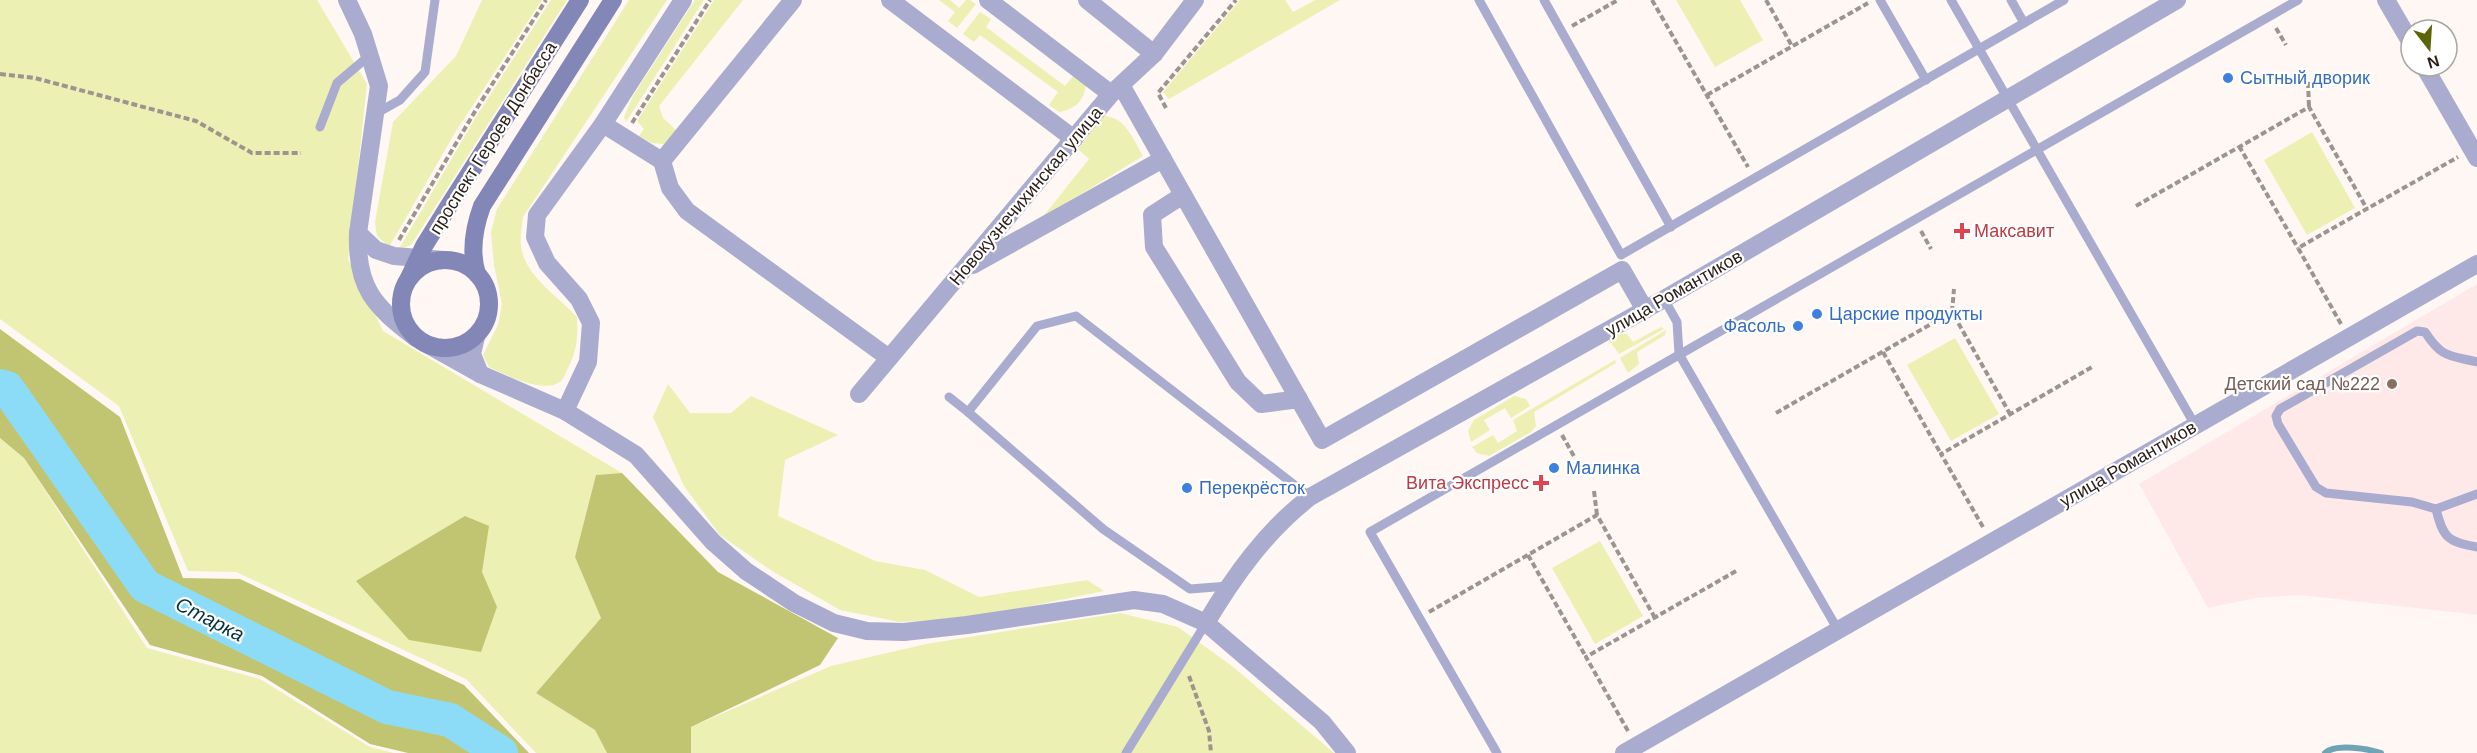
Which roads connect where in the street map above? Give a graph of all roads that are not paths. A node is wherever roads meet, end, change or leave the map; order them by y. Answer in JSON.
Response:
{"nodes":[{"id":1,"x":347,"y":0,"type":"edge"},
{"id":2,"x":435,"y":0,"type":"edge"},
{"id":3,"x":580,"y":0,"type":"edge"},
{"id":4,"x":613,"y":0,"type":"edge"},
{"id":5,"x":683,"y":0,"type":"edge"},
{"id":6,"x":793,"y":0,"type":"edge"},
{"id":7,"x":890,"y":0,"type":"edge"},
{"id":8,"x":988,"y":0,"type":"edge"},
{"id":9,"x":1087,"y":0,"type":"edge"},
{"id":10,"x":1195,"y":0,"type":"edge"},
{"id":11,"x":1479,"y":0,"type":"edge"},
{"id":12,"x":1544,"y":0,"type":"edge"},
{"id":13,"x":1880,"y":0,"type":"edge"},
{"id":14,"x":1951,"y":0,"type":"edge"},
{"id":15,"x":2011,"y":0,"type":"edge"},
{"id":16,"x":2064,"y":0,"type":"edge"},
{"id":17,"x":2177,"y":0,"type":"edge"},
{"id":18,"x":2298,"y":0,"type":"edge"},
{"id":19,"x":2386,"y":0,"type":"edge"},
{"id":20,"x":2399,"y":22,"type":"edge"},
{"id":21,"x":2024,"y":23,"type":"junction"},
{"id":22,"x":1979,"y":49,"type":"junction"},
{"id":23,"x":1154,"y":54,"type":"junction"},
{"id":24,"x":370,"y":55,"type":"junction"},
{"id":25,"x":2431,"y":78,"type":"edge"},
{"id":26,"x":1926,"y":80,"type":"junction"},
{"id":27,"x":1116,"y":90,"type":"junction"},
{"id":28,"x":2007,"y":98,"type":"junction"},
{"id":29,"x":375,"y":114,"type":"junction"},
{"id":30,"x":603,"y":124,"type":"junction"},
{"id":31,"x":320,"y":127,"type":"dead end"},
{"id":32,"x":1074,"y":139,"type":"junction"},
{"id":33,"x":2037,"y":150,"type":"junction"},
{"id":34,"x":2474,"y":153,"type":"edge"},
{"id":35,"x":1163,"y":159,"type":"junction"},
{"id":36,"x":662,"y":161,"type":"junction"},
{"id":37,"x":1183,"y":195,"type":"junction"},
{"id":38,"x":1671,"y":227,"type":"junction"},
{"id":39,"x":358,"y":233,"type":"junction"},
{"id":40,"x":418,"y":258,"type":"junction"},
{"id":41,"x":444,"y":260,"type":"junction"},
{"id":42,"x":2477,"y":264,"type":"edge"},
{"id":43,"x":964,"y":270,"type":"junction"},
{"id":44,"x":477,"y":274,"type":"junction"},
{"id":45,"x":409,"y":278,"type":"junction"},
{"id":46,"x":1664,"y":299,"type":"junction"},
{"id":47,"x":1645,"y":310,"type":"junction"},
{"id":48,"x":476,"y":337,"type":"junction"},
{"id":49,"x":423,"y":342,"type":"junction"},
{"id":50,"x":1679,"y":354,"type":"junction"},
{"id":51,"x":889,"y":358,"type":"junction"},
{"id":52,"x":2477,"y":362,"type":"edge"},
{"id":53,"x":480,"y":374,"type":"junction"},
{"id":54,"x":859,"y":394,"type":"dead end"},
{"id":55,"x":949,"y":397,"type":"dead end"},
{"id":56,"x":1299,"y":399,"type":"junction"},
{"id":57,"x":565,"y":411,"type":"junction"},
{"id":58,"x":968,"y":412,"type":"junction"},
{"id":59,"x":2195,"y":425,"type":"junction"},
{"id":60,"x":2477,"y":494,"type":"edge"},
{"id":61,"x":1310,"y":497,"type":"junction"},
{"id":62,"x":2436,"y":509,"type":"junction"},
{"id":63,"x":2477,"y":547,"type":"edge"},
{"id":64,"x":1228,"y":586,"type":"junction"},
{"id":65,"x":1206,"y":623,"type":"junction"},
{"id":66,"x":1838,"y":630,"type":"junction"},
{"id":67,"x":1630,"y":749,"type":"edge"},
{"id":68,"x":1126,"y":753,"type":"edge"},
{"id":69,"x":1347,"y":753,"type":"edge"},
{"id":70,"x":1497,"y":753,"type":"edge"}],
"edges":[{"from":1,"to":24,"type":"street"},
{"from":2,"to":29,"type":"lane"},
{"from":3,"to":40,"type":"street","name":"проспект Героев Донбасса"},
{"from":4,"to":44,"type":"street","name":"проспект Героев Донбасса"},
{"from":5,"to":30,"type":"street"},
{"from":6,"to":36,"type":"street"},
{"from":7,"to":32,"type":"street"},
{"from":8,"to":27,"type":"street"},
{"from":9,"to":23,"type":"street"},
{"from":10,"to":23,"type":"street","name":"Новокузнечихинская улица"},
{"from":11,"to":38,"type":"lane"},
{"from":12,"to":38,"type":"lane"},
{"from":13,"to":26,"type":"lane"},
{"from":14,"to":22,"type":"lane"},
{"from":15,"to":21,"type":"lane"},
{"from":16,"to":21,"type":"lane"},
{"from":17,"to":28,"type":"street","name":"улица Романтиков"},
{"from":18,"to":33,"type":"lane"},
{"from":19,"to":20,"type":"street"},
{"from":21,"to":22,"type":"lane"},
{"from":22,"to":26,"type":"lane"},
{"from":22,"to":28,"type":"lane"},
{"from":23,"to":27,"type":"street","name":"Новокузнечихинская улица"},
{"from":24,"to":29,"type":"street"},
{"from":24,"to":31,"type":"lane"},
{"from":25,"to":34,"type":"street"},
{"from":26,"to":38,"type":"lane"},
{"from":27,"to":32,"type":"street","name":"Новокузнечихинская улица"},
{"from":27,"to":35,"type":"street"},
{"from":28,"to":33,"type":"lane"},
{"from":28,"to":46,"type":"street","name":"улица Романтиков"},
{"from":29,"to":39,"type":"street"},
{"from":30,"to":36,"type":"street"},
{"from":30,"to":57,"type":"street"},
{"from":32,"to":43,"type":"street","name":"Новокузнечихинская улица"},
{"from":33,"to":50,"type":"lane"},
{"from":33,"to":59,"type":"lane"},
{"from":35,"to":37,"type":"street"},
{"from":35,"to":43,"type":"street"},
{"from":36,"to":51,"type":"street"},
{"from":37,"to":56,"type":"street"},
{"from":37,"to":56,"type":"street"},
{"from":39,"to":40,"type":"street"},
{"from":39,"to":49,"type":"street"},
{"from":40,"to":41,"type":"street"},
{"from":40,"to":45,"type":"street","name":"проспект Героев Донбасса"},
{"from":41,"to":44,"type":"street"},
{"from":41,"to":45,"type":"street"},
{"from":42,"to":59,"type":"street","name":"улица Романтиков"},
{"from":43,"to":51,"type":"street","name":"Новокузнечихинская улица"},
{"from":44,"to":48,"type":"street"},
{"from":45,"to":49,"type":"street"},
{"from":46,"to":47,"type":"street","name":"улица Романтиков"},
{"from":46,"to":50,"type":"lane"},
{"from":47,"to":56,"type":"street"},
{"from":47,"to":61,"type":"street","name":"улица Романтиков"},
{"from":48,"to":49,"type":"street"},
{"from":48,"to":53,"type":"street"},
{"from":49,"to":53,"type":"street"},
{"from":50,"to":66,"type":"lane"},
{"from":50,"to":70,"type":"lane"},
{"from":51,"to":54,"type":"street","name":"Новокузнечихинская улица"},
{"from":52,"to":62,"type":"lane"},
{"from":53,"to":57,"type":"street"},
{"from":55,"to":58,"type":"lane"},
{"from":57,"to":65,"type":"street"},
{"from":58,"to":61,"type":"lane"},
{"from":58,"to":64,"type":"lane"},
{"from":59,"to":66,"type":"street","name":"улица Романтиков"},
{"from":60,"to":62,"type":"lane"},
{"from":61,"to":64,"type":"street","name":"улица Романтиков"},
{"from":62,"to":63,"type":"lane"},
{"from":64,"to":65,"type":"street","name":"улица Романтиков"},
{"from":65,"to":68,"type":"lane"},
{"from":65,"to":69,"type":"street"},
{"from":66,"to":67,"type":"street","name":"улица Романтиков"}]}
